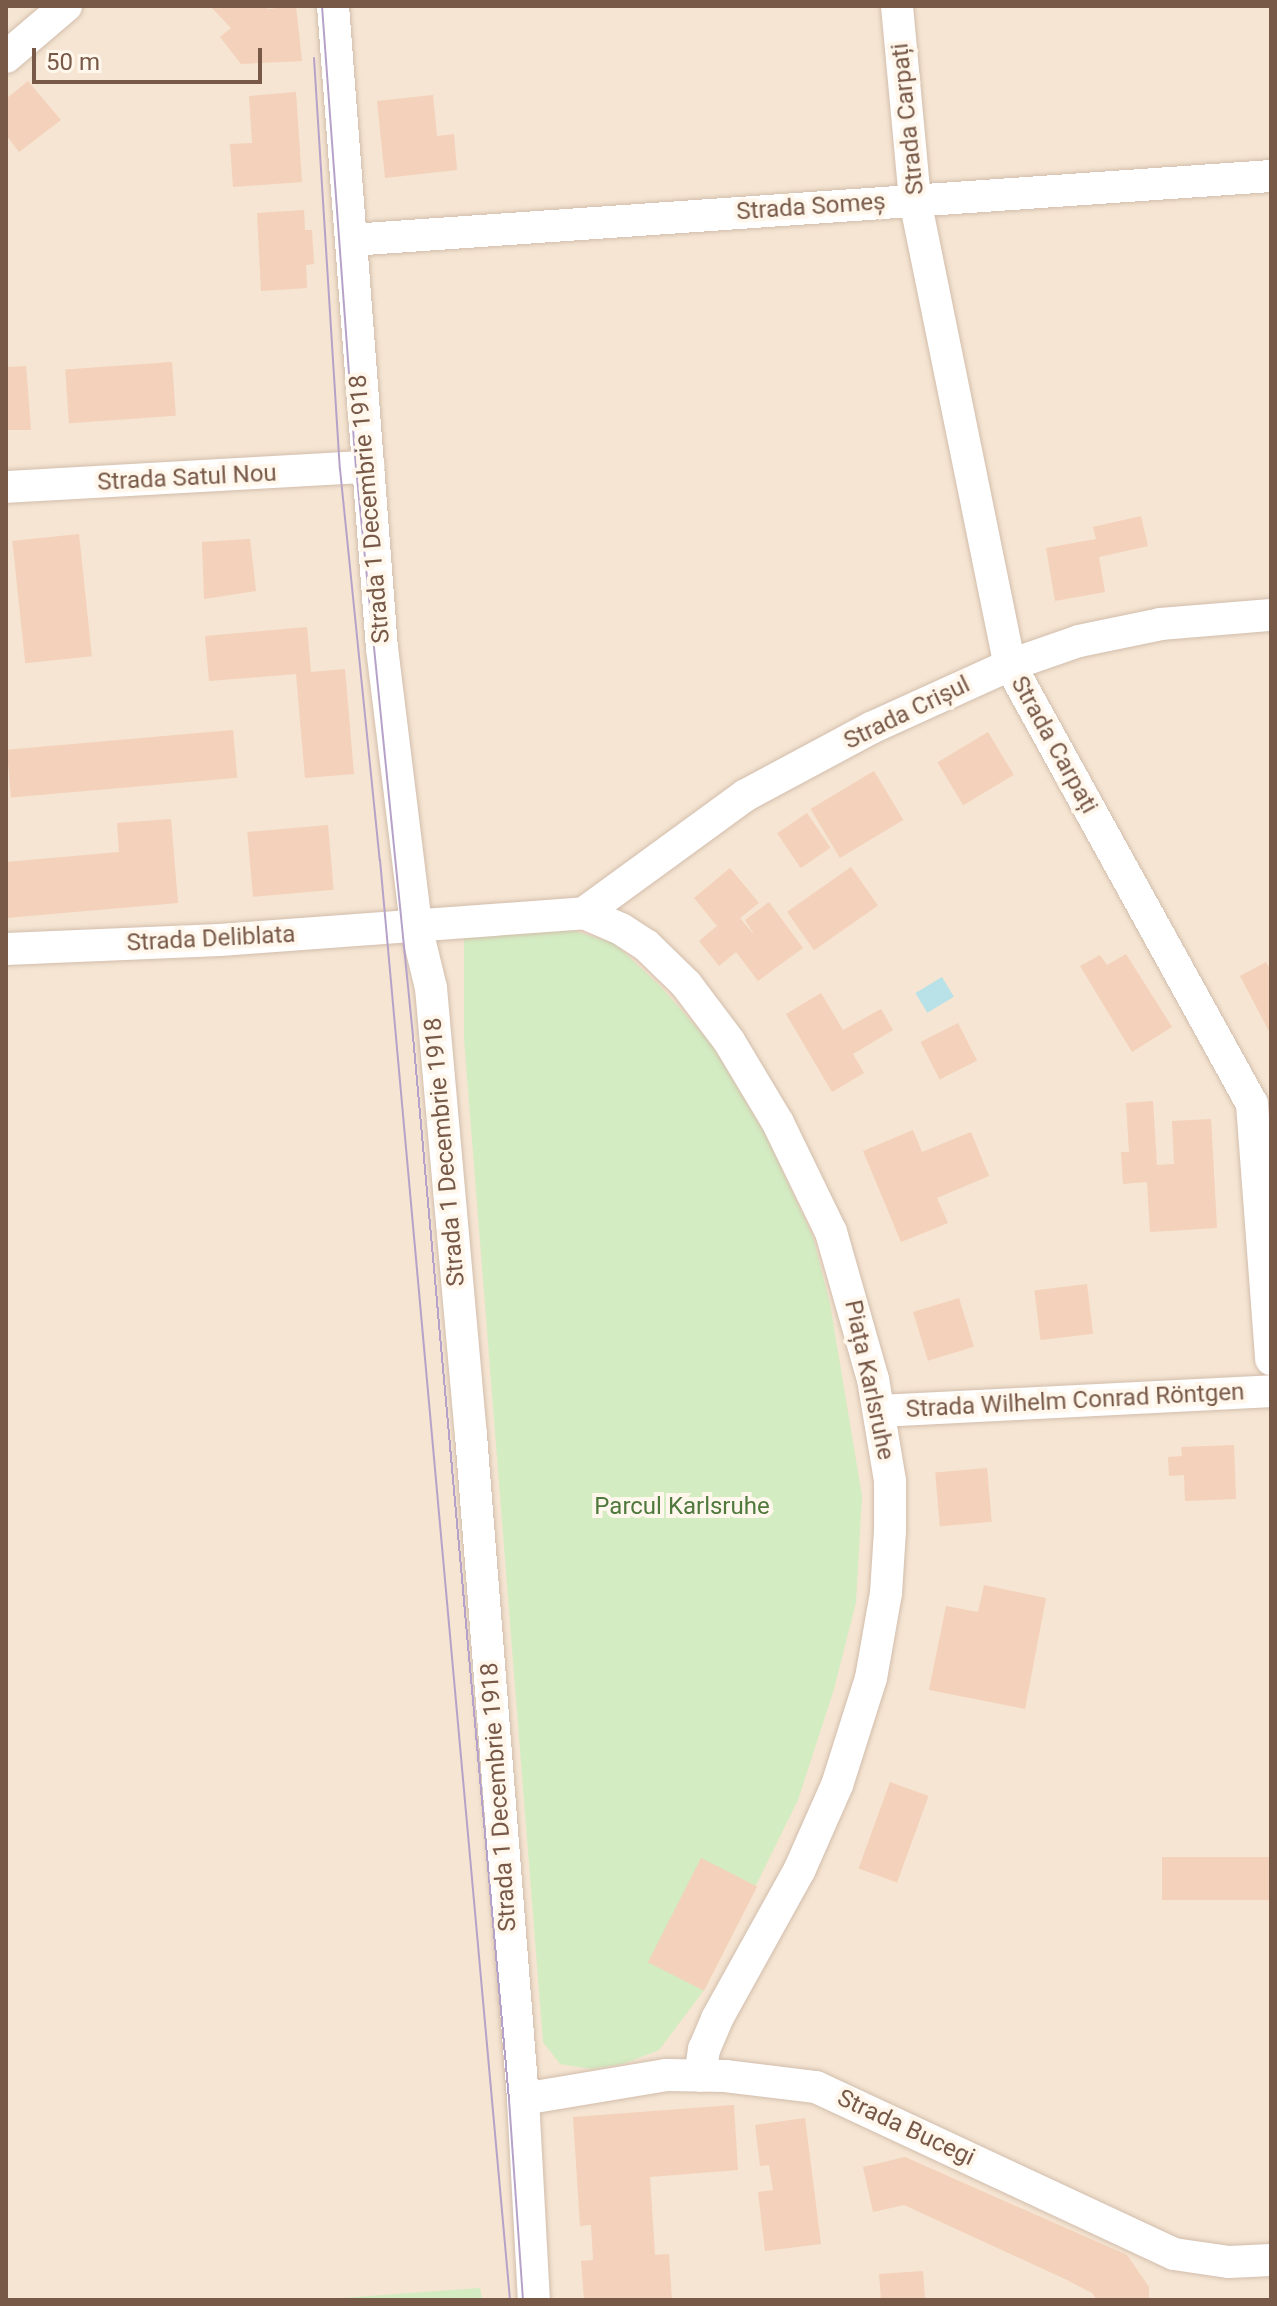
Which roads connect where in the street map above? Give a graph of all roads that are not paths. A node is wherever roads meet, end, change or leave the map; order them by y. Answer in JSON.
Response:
{"nodes":[{"id":1,"x":66,"y":6,"type":"edge"},
{"id":2,"x":333,"y":6,"type":"edge"},
{"id":3,"x":897,"y":6,"type":"edge"},
{"id":4,"x":6,"y":57,"type":"edge"},
{"id":5,"x":1271,"y":176,"type":"edge"},
{"id":6,"x":915,"y":200,"type":"junction"},
{"id":7,"x":351,"y":240,"type":"junction"},
{"id":8,"x":368,"y":467,"type":"junction"},
{"id":9,"x":6,"y":487,"type":"edge"},
{"id":10,"x":1271,"y":615,"type":"edge"},
{"id":11,"x":1010,"y":665,"type":"junction"},
{"id":12,"x":584,"y":913,"type":"junction"},
{"id":13,"x":416,"y":926,"type":"junction"},
{"id":14,"x":6,"y":949,"type":"edge"},
{"id":15,"x":1271,"y":1359,"type":"edge"},
{"id":16,"x":1271,"y":1391,"type":"edge"},
{"id":17,"x":880,"y":1411,"type":"junction"},
{"id":18,"x":700,"y":2076,"type":"junction"},
{"id":19,"x":523,"y":2099,"type":"junction"},
{"id":20,"x":1271,"y":2260,"type":"edge"},
{"id":21,"x":534,"y":2300,"type":"edge"}],
"edges":[{"from":1,"to":4,"type":"street"},
{"from":2,"to":7,"type":"street","name":"Strada 1 Decembrie 1918"},
{"from":3,"to":6,"type":"street","name":"Strada Carpați"},
{"from":5,"to":6,"type":"street","name":"Strada Someș"},
{"from":6,"to":7,"type":"street","name":"Strada Someș"},
{"from":6,"to":11,"type":"street","name":"Strada Carpați"},
{"from":7,"to":8,"type":"street","name":"Strada 1 Decembrie 1918"},
{"from":8,"to":9,"type":"street","name":"Strada Satul Nou"},
{"from":8,"to":13,"type":"street","name":"Strada 1 Decembrie 1918"},
{"from":10,"to":11,"type":"street","name":"Strada Crișul"},
{"from":11,"to":12,"type":"street","name":"Strada Crișul"},
{"from":11,"to":15,"type":"street","name":"Strada Carpați"},
{"from":12,"to":13,"type":"street","name":"Piața Karlsruhe"},
{"from":12,"to":17,"type":"street","name":"Piața Karlsruhe"},
{"from":13,"to":14,"type":"street","name":"Strada Deliblata"},
{"from":13,"to":19,"type":"street","name":"Strada 1 Decembrie 1918"},
{"from":16,"to":17,"type":"street","name":"Strada Wilhelm Conrad Röntgen"},
{"from":17,"to":18,"type":"street","name":"Piața Karlsruhe"},
{"from":18,"to":19,"type":"street","name":"Strada Bucegi"},
{"from":18,"to":20,"type":"street","name":"Strada Bucegi"},
{"from":19,"to":21,"type":"street","name":"Strada 1 Decembrie 1918"}]}
